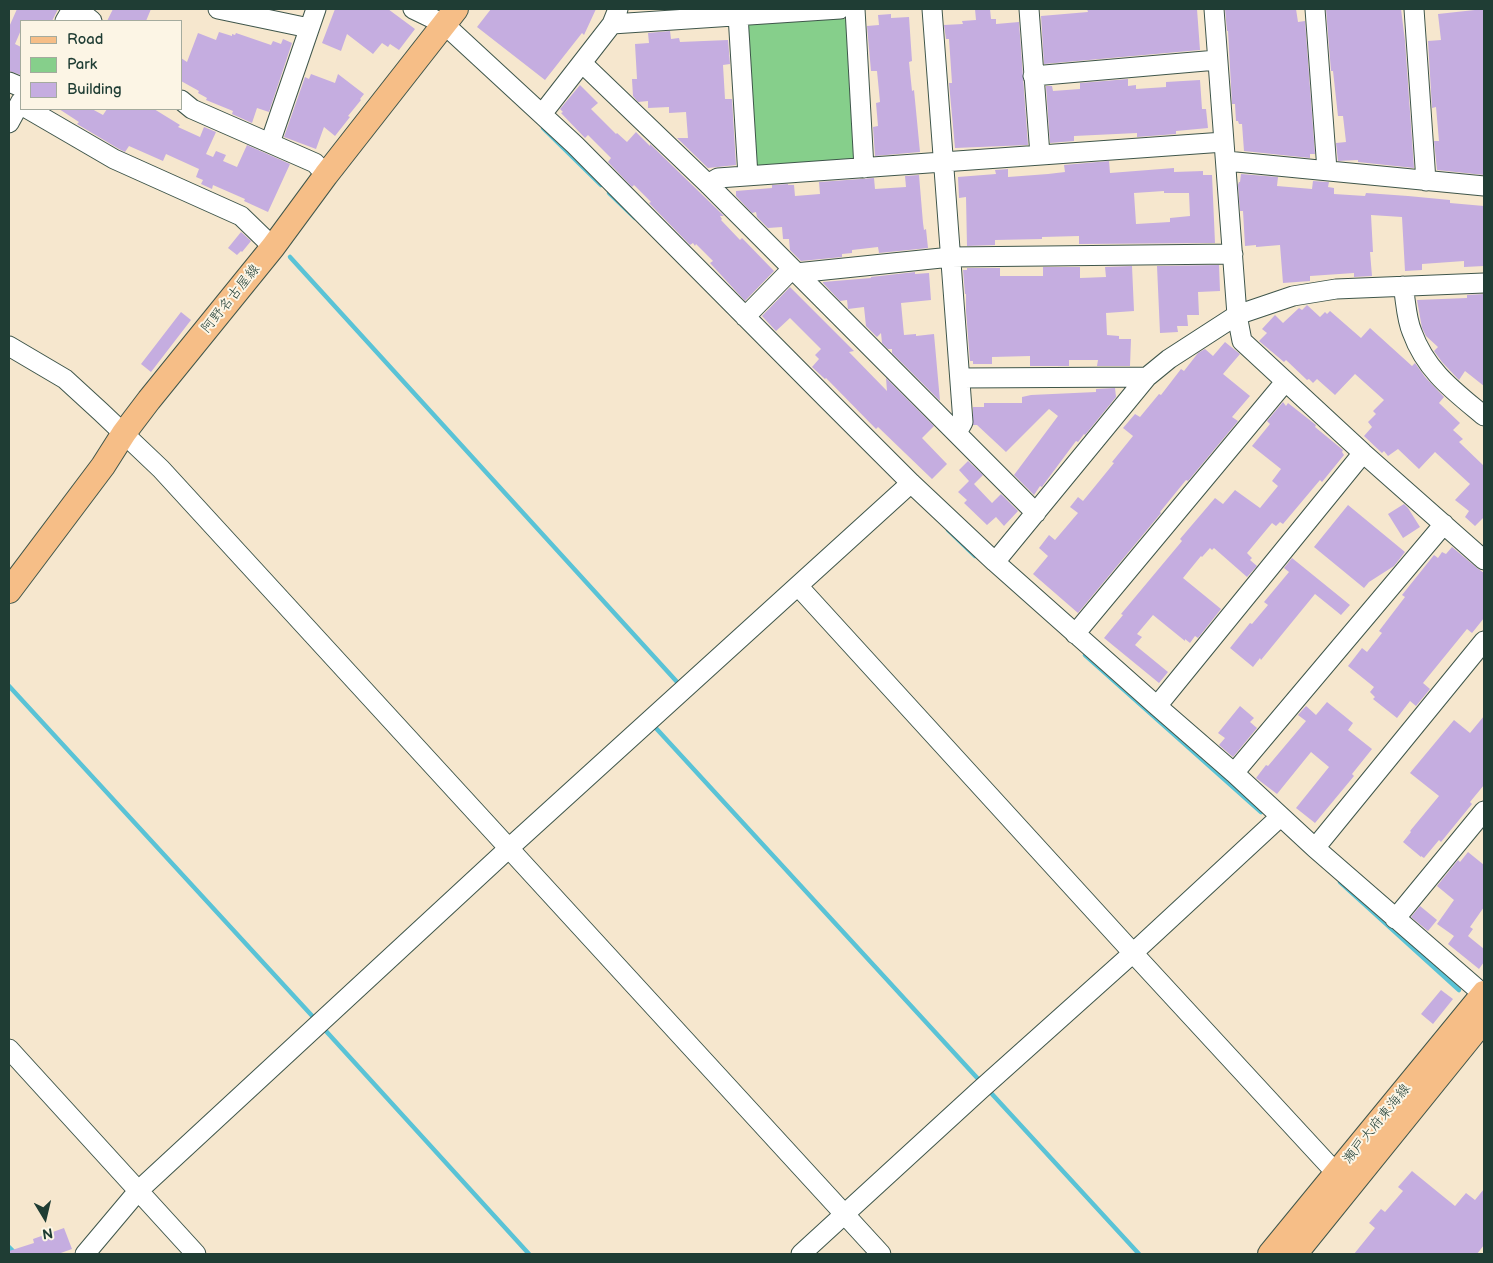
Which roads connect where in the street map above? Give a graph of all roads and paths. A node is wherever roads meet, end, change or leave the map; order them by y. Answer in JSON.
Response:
{"nodes":[{"id":1,"x":72,"y":9,"type":"edge"},
{"id":2,"x":77,"y":9,"type":"edge"},
{"id":3,"x":218,"y":9,"type":"edge"},
{"id":4,"x":316,"y":9,"type":"edge"},
{"id":5,"x":413,"y":9,"type":"edge"},
{"id":6,"x":840,"y":9,"type":"edge"},
{"id":7,"x":855,"y":9,"type":"edge"},
{"id":8,"x":932,"y":9,"type":"edge"},
{"id":9,"x":1029,"y":9,"type":"edge"},
{"id":10,"x":1214,"y":9,"type":"edge"},
{"id":11,"x":1314,"y":9,"type":"edge"},
{"id":12,"x":1414,"y":9,"type":"edge"},
{"id":13,"x":450,"y":16,"type":"edge"},
{"id":14,"x":615,"y":16,"type":"edge"},
{"id":15,"x":738,"y":16,"type":"junction"},
{"id":16,"x":66,"y":20,"type":"edge"},
{"id":17,"x":91,"y":20,"type":"edge"},
{"id":18,"x":309,"y":28,"type":"junction"},
{"id":19,"x":1217,"y":60,"type":"junction"},
{"id":20,"x":582,"y":63,"type":"junction"},
{"id":21,"x":1033,"y":76,"type":"junction"},
{"id":22,"x":9,"y":82,"type":"edge"},
{"id":23,"x":20,"y":98,"type":"edge"},
{"id":24,"x":182,"y":101,"type":"edge"},
{"id":25,"x":20,"y":104,"type":"edge"},
{"id":26,"x":36,"y":110,"type":"edge"},
{"id":27,"x":542,"y":114,"type":"junction"},
{"id":28,"x":9,"y":123,"type":"edge"},
{"id":29,"x":270,"y":143,"type":"junction"},
{"id":30,"x":1225,"y":151,"type":"junction"},
{"id":31,"x":1040,"y":155,"type":"junction"},
{"id":32,"x":944,"y":162,"type":"junction"},
{"id":33,"x":864,"y":168,"type":"junction"},
{"id":34,"x":1326,"y":170,"type":"junction"},
{"id":35,"x":326,"y":175,"type":"junction"},
{"id":36,"x":748,"y":176,"type":"junction"},
{"id":37,"x":1426,"y":181,"type":"junction"},
{"id":38,"x":708,"y":184,"type":"junction"},
{"id":39,"x":1484,"y":186,"type":"edge"},
{"id":40,"x":273,"y":247,"type":"junction"},
{"id":41,"x":1233,"y":254,"type":"junction"},
{"id":42,"x":951,"y":257,"type":"junction"},
{"id":43,"x":794,"y":271,"type":"junction"},
{"id":44,"x":1484,"y":283,"type":"edge"},
{"id":45,"x":1403,"y":286,"type":"junction"},
{"id":46,"x":1237,"y":315,"type":"junction"},
{"id":47,"x":745,"y":317,"type":"junction"},
{"id":48,"x":9,"y":346,"type":"edge"},
{"id":49,"x":1147,"y":376,"type":"junction"},
{"id":50,"x":960,"y":378,"type":"junction"},
{"id":51,"x":1285,"y":382,"type":"junction"},
{"id":52,"x":1484,"y":416,"type":"edge"},
{"id":53,"x":124,"y":433,"type":"junction"},
{"id":54,"x":957,"y":433,"type":"junction"},
{"id":55,"x":1363,"y":453,"type":"junction"},
{"id":56,"x":912,"y":483,"type":"junction"},
{"id":57,"x":1036,"y":513,"type":"junction"},
{"id":58,"x":1444,"y":524,"type":"junction"},
{"id":59,"x":1484,"y":560,"type":"edge"},
{"id":60,"x":995,"y":562,"type":"junction"},
{"id":61,"x":798,"y":586,"type":"junction"},
{"id":62,"x":9,"y":591,"type":"edge"},
{"id":63,"x":1075,"y":634,"type":"junction"},
{"id":64,"x":1484,"y":642,"type":"edge"},
{"id":65,"x":1157,"y":706,"type":"junction"},
{"id":66,"x":1234,"y":773,"type":"junction"},
{"id":67,"x":1484,"y":811,"type":"edge"},
{"id":68,"x":1280,"y":817,"type":"junction"},
{"id":69,"x":1315,"y":848,"type":"junction"},
{"id":70,"x":508,"y":849,"type":"junction"},
{"id":71,"x":1395,"y":919,"type":"junction"},
{"id":72,"x":1133,"y":953,"type":"junction"},
{"id":73,"x":1484,"y":993,"type":"edge"},
{"id":74,"x":1484,"y":1020,"type":"edge"},
{"id":75,"x":9,"y":1049,"type":"edge"},
{"id":76,"x":1337,"y":1174,"type":"junction"},
{"id":77,"x":138,"y":1191,"type":"junction"},
{"id":78,"x":845,"y":1214,"type":"junction"},
{"id":79,"x":84,"y":1254,"type":"edge"},
{"id":80,"x":196,"y":1254,"type":"edge"},
{"id":81,"x":801,"y":1254,"type":"edge"},
{"id":82,"x":881,"y":1254,"type":"edge"},
{"id":83,"x":1270,"y":1254,"type":"edge"},
{"id":84,"x":1295,"y":1254,"type":"edge"}],
"edges":[{"from":1,"to":16,"type":"street"},
{"from":2,"to":17,"type":"street"},
{"from":3,"to":18,"type":"street"},
{"from":4,"to":18,"type":"street"},
{"from":5,"to":13,"type":"street"},
{"from":6,"to":15,"type":"street"},
{"from":7,"to":33,"type":"street"},
{"from":8,"to":32,"type":"street"},
{"from":9,"to":21,"type":"street"},
{"from":10,"to":19,"type":"street"},
{"from":11,"to":34,"type":"street"},
{"from":12,"to":37,"type":"street"},
{"from":13,"to":27,"type":"street"},
{"from":13,"to":35,"type":"main road","name":"阿野名古屋線"},
{"from":14,"to":15,"type":"street"},
{"from":14,"to":20,"type":"street"},
{"from":15,"to":36,"type":"street"},
{"from":18,"to":29,"type":"street"},
{"from":19,"to":21,"type":"street"},
{"from":19,"to":30,"type":"street"},
{"from":20,"to":27,"type":"street"},
{"from":20,"to":38,"type":"street"},
{"from":21,"to":31,"type":"street"},
{"from":22,"to":23,"type":"street"},
{"from":24,"to":29,"type":"street"},
{"from":25,"to":28,"type":"street"},
{"from":26,"to":40,"type":"street"},
{"from":27,"to":47,"type":"street"},
{"from":29,"to":35,"type":"street"},
{"from":30,"to":31,"type":"street"},
{"from":30,"to":34,"type":"street"},
{"from":30,"to":41,"type":"street"},
{"from":31,"to":32,"type":"street"},
{"from":32,"to":33,"type":"street"},
{"from":32,"to":42,"type":"street"},
{"from":33,"to":36,"type":"street"},
{"from":34,"to":37,"type":"street"},
{"from":35,"to":40,"type":"main road","name":"阿野名古屋線"},
{"from":36,"to":38,"type":"street"},
{"from":37,"to":39,"type":"street"},
{"from":38,"to":43,"type":"street"},
{"from":40,"to":53,"type":"main road","name":"阿野名古屋線"},
{"from":41,"to":42,"type":"street"},
{"from":41,"to":46,"type":"street"},
{"from":42,"to":43,"type":"street"},
{"from":42,"to":50,"type":"street"},
{"from":43,"to":47,"type":"street"},
{"from":43,"to":54,"type":"street"},
{"from":44,"to":45,"type":"street"},
{"from":45,"to":46,"type":"street"},
{"from":45,"to":52,"type":"street"},
{"from":46,"to":49,"type":"street"},
{"from":46,"to":51,"type":"street"},
{"from":47,"to":56,"type":"street"},
{"from":48,"to":53,"type":"street"},
{"from":49,"to":50,"type":"street"},
{"from":49,"to":57,"type":"street"},
{"from":50,"to":54,"type":"street"},
{"from":51,"to":55,"type":"street"},
{"from":51,"to":63,"type":"street"},
{"from":53,"to":62,"type":"main road","name":"阿野名古屋線"},
{"from":53,"to":70,"type":"street"},
{"from":54,"to":57,"type":"street"},
{"from":55,"to":58,"type":"street"},
{"from":55,"to":65,"type":"street"},
{"from":56,"to":60,"type":"street"},
{"from":56,"to":61,"type":"street"},
{"from":57,"to":60,"type":"street"},
{"from":58,"to":59,"type":"street"},
{"from":58,"to":66,"type":"street"},
{"from":60,"to":63,"type":"street"},
{"from":61,"to":70,"type":"street"},
{"from":61,"to":72,"type":"street"},
{"from":63,"to":65,"type":"street"},
{"from":64,"to":69,"type":"street"},
{"from":65,"to":66,"type":"street"},
{"from":66,"to":68,"type":"street"},
{"from":67,"to":71,"type":"street"},
{"from":68,"to":69,"type":"street"},
{"from":68,"to":72,"type":"street"},
{"from":69,"to":71,"type":"street"},
{"from":70,"to":77,"type":"street"},
{"from":70,"to":78,"type":"street"},
{"from":71,"to":73,"type":"street"},
{"from":72,"to":76,"type":"street"},
{"from":72,"to":78,"type":"street"},
{"from":73,"to":76,"type":"main road","name":"瀬戸大府東海線"},
{"from":74,"to":84,"type":"main road","name":"瀬戸大府東海線"},
{"from":75,"to":77,"type":"street"},
{"from":76,"to":83,"type":"main road","name":"瀬戸大府東海線"},
{"from":77,"to":79,"type":"street"},
{"from":77,"to":80,"type":"street"},
{"from":78,"to":81,"type":"street"},
{"from":78,"to":82,"type":"street"}]}
